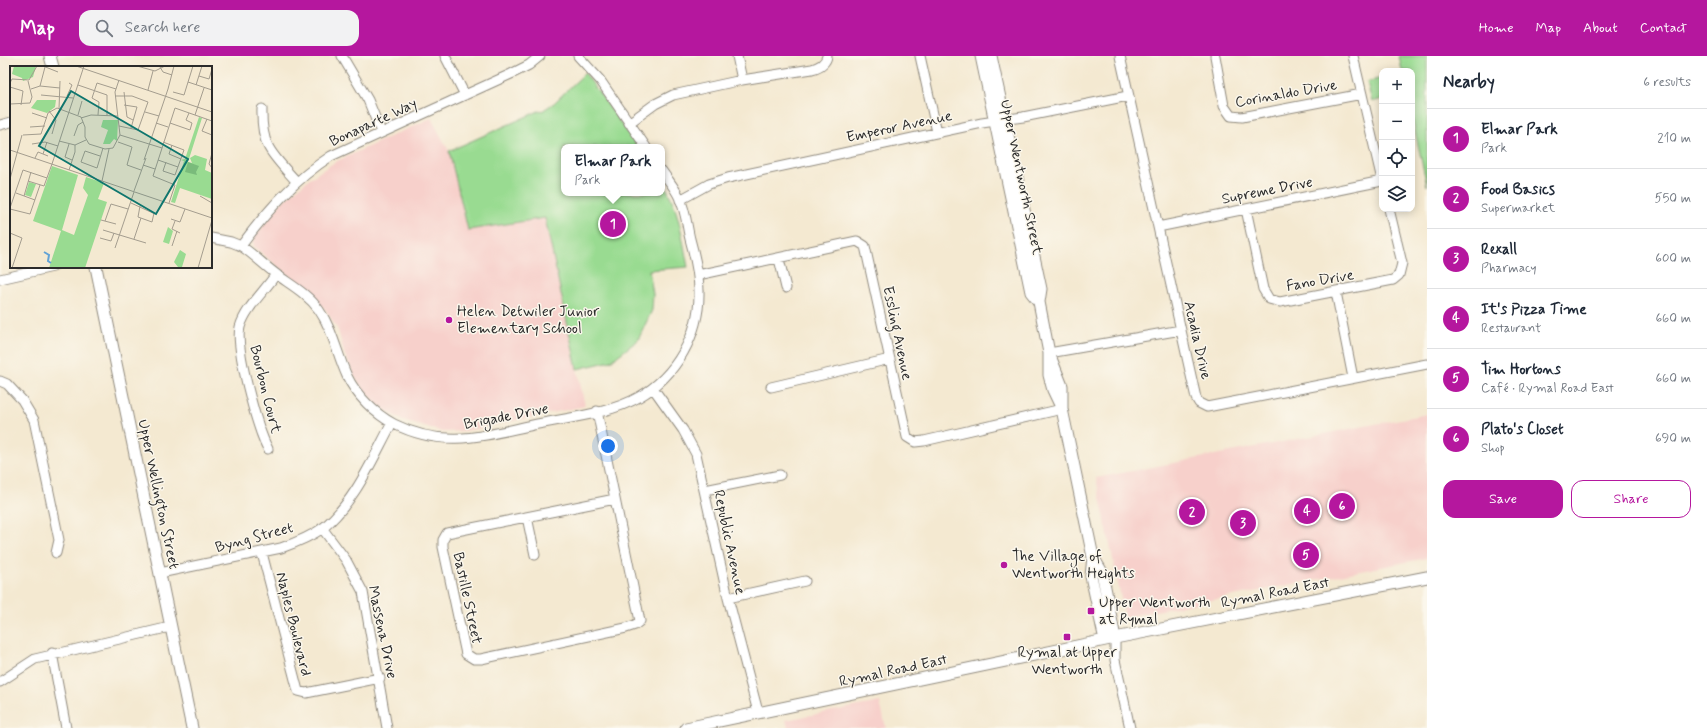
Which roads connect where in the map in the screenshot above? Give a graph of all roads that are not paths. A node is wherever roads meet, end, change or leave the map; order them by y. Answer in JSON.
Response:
{"nodes":[{"id":1,"x":50,"y":56,"type":"edge"},
{"id":2,"x":342,"y":56,"type":"edge"},
{"id":3,"x":445,"y":56,"type":"edge"},
{"id":4,"x":540,"y":56,"type":"edge"},
{"id":5,"x":578,"y":56,"type":"edge"},
{"id":6,"x":737,"y":56,"type":"edge"},
{"id":7,"x":827,"y":56,"type":"edge"},
{"id":8,"x":920,"y":56,"type":"edge"},
{"id":9,"x":981,"y":56,"type":"edge"},
{"id":10,"x":992,"y":56,"type":"edge"},
{"id":11,"x":1120,"y":56,"type":"edge"},
{"id":12,"x":1215,"y":56,"type":"edge"},
{"id":13,"x":1353,"y":56,"type":"edge"},
{"id":14,"x":53,"y":66,"type":"edge"},
{"id":15,"x":742,"y":80,"type":"junction"},
{"id":16,"x":1362,"y":94,"type":"junction"},
{"id":17,"x":465,"y":95,"type":"junction"},
{"id":18,"x":1128,"y":96,"type":"junction"},
{"id":19,"x":262,"y":109,"type":"dead end"},
{"id":20,"x":999,"y":120,"type":"junction"},
{"id":21,"x":10,"y":122,"type":"edge"},
{"id":22,"x":629,"y":123,"type":"junction"},
{"id":23,"x":0,"y":125,"type":"edge"},
{"id":24,"x":382,"y":132,"type":"junction"},
{"id":25,"x":937,"y":132,"type":"junction"},
{"id":26,"x":644,"y":144,"type":"edge"},
{"id":27,"x":665,"y":176,"type":"edge"},
{"id":28,"x":1381,"y":176,"type":"edge"},
{"id":29,"x":296,"y":182,"type":"junction"},
{"id":30,"x":1379,"y":182,"type":"edge"},
{"id":31,"x":680,"y":200,"type":"junction"},
{"id":32,"x":1246,"y":209,"type":"junction"},
{"id":33,"x":1390,"y":212,"type":"edge"},
{"id":34,"x":1158,"y":227,"type":"junction"},
{"id":35,"x":212,"y":238,"type":"edge"},
{"id":36,"x":241,"y":246,"type":"junction"},
{"id":37,"x":779,"y":259,"type":"junction"},
{"id":38,"x":49,"y":268,"type":"edge"},
{"id":39,"x":96,"y":268,"type":"edge"},
{"id":40,"x":276,"y":274,"type":"junction"},
{"id":41,"x":698,"y":275,"type":"junction"},
{"id":42,"x":0,"y":280,"type":"edge"},
{"id":43,"x":786,"y":288,"type":"dead end"},
{"id":44,"x":1336,"y":292,"type":"junction"},
{"id":45,"x":1181,"y":330,"type":"junction"},
{"id":46,"x":1049,"y":353,"type":"junction"},
{"id":47,"x":890,"y":359,"type":"junction"},
{"id":48,"x":1427,"y":364,"type":"edge"},
{"id":49,"x":1353,"y":378,"type":"junction"},
{"id":50,"x":0,"y":381,"type":"edge"},
{"id":51,"x":771,"y":387,"type":"dead end"},
{"id":52,"x":653,"y":388,"type":"junction"},
{"id":53,"x":1062,"y":409,"type":"junction"},
{"id":54,"x":597,"y":411,"type":"junction"},
{"id":55,"x":392,"y":423,"type":"junction"},
{"id":56,"x":268,"y":449,"type":"dead end"},
{"id":57,"x":780,"y":475,"type":"dead end"},
{"id":58,"x":705,"y":490,"type":"junction"},
{"id":59,"x":615,"y":499,"type":"junction"},
{"id":60,"x":528,"y":517,"type":"junction"},
{"id":61,"x":322,"y":528,"type":"junction"},
{"id":62,"x":56,"y":553,"type":"dead end"},
{"id":63,"x":262,"y":553,"type":"junction"},
{"id":64,"x":535,"y":555,"type":"dead end"},
{"id":65,"x":160,"y":573,"type":"junction"},
{"id":66,"x":1427,"y":577,"type":"edge"},
{"id":67,"x":805,"y":580,"type":"dead end"},
{"id":68,"x":728,"y":598,"type":"junction"},
{"id":69,"x":170,"y":627,"type":"junction"},
{"id":70,"x":1110,"y":639,"type":"junction"},
{"id":71,"x":52,"y":653,"type":"junction"},
{"id":72,"x":380,"y":678,"type":"junction"},
{"id":73,"x":0,"y":682,"type":"edge"},
{"id":74,"x":758,"y":712,"type":"junction"},
{"id":75,"x":66,"y":728,"type":"edge"},
{"id":76,"x":192,"y":728,"type":"edge"},
{"id":77,"x":387,"y":728,"type":"edge"},
{"id":78,"x":686,"y":728,"type":"edge"},
{"id":79,"x":1130,"y":728,"type":"edge"}],
"edges":[{"from":1,"to":14,"type":"main road"},
{"from":2,"to":24,"type":"street"},
{"from":3,"to":17,"type":"street"},
{"from":4,"to":17,"type":"street","name":"Bonaparte Way"},
{"from":5,"to":22,"type":"street"},
{"from":6,"to":15,"type":"street"},
{"from":7,"to":15,"type":"street"},
{"from":8,"to":25,"type":"street"},
{"from":9,"to":20,"type":"main road","name":"Upper Wentworth Street"},
{"from":10,"to":20,"type":"main road","name":"Upper Wentworth Street"},
{"from":11,"to":18,"type":"street","name":"Acadia Drive"},
{"from":12,"to":16,"type":"street","name":"Corinaldo Drive"},
{"from":13,"to":16,"type":"street"},
{"from":15,"to":22,"type":"street"},
{"from":16,"to":28,"type":"street"},
{"from":17,"to":24,"type":"street","name":"Bonaparte Way"},
{"from":18,"to":20,"type":"street","name":"Emperor Avenue"},
{"from":18,"to":34,"type":"street","name":"Acadia Drive"},
{"from":19,"to":29,"type":"street"},
{"from":20,"to":25,"type":"street","name":"Emperor Avenue"},
{"from":20,"to":46,"type":"main road","name":"Upper Wentworth Street"},
{"from":21,"to":23,"type":"street"},
{"from":22,"to":26,"type":"street"},
{"from":24,"to":29,"type":"street","name":"Bonaparte Way"},
{"from":25,"to":31,"type":"street","name":"Emperor Avenue"},
{"from":27,"to":31,"type":"street","name":"Brigade Drive"},
{"from":29,"to":36,"type":"street","name":"Bonaparte Way"},
{"from":30,"to":32,"type":"street","name":"Supreme Drive"},
{"from":31,"to":41,"type":"street","name":"Brigade Drive"},
{"from":32,"to":34,"type":"street","name":"Supreme Drive"},
{"from":32,"to":44,"type":"street","name":"Fano Drive"},
{"from":33,"to":44,"type":"street","name":"Fano Drive"},
{"from":34,"to":45,"type":"street","name":"Acadia Drive"},
{"from":35,"to":36,"type":"street","name":"Brigade Drive"},
{"from":36,"to":40,"type":"street","name":"Brigade Drive"},
{"from":37,"to":41,"type":"street","name":"Essling Avenue"},
{"from":37,"to":43,"type":"street"},
{"from":37,"to":47,"type":"street","name":"Essling Avenue"},
{"from":38,"to":42,"type":"street"},
{"from":39,"to":65,"type":"main road","name":"Upper Wellington Street"},
{"from":40,"to":55,"type":"street","name":"Brigade Drive"},
{"from":40,"to":56,"type":"street","name":"Bourbon Court"},
{"from":41,"to":52,"type":"street","name":"Brigade Drive"},
{"from":44,"to":49,"type":"street"},
{"from":45,"to":46,"type":"street"},
{"from":45,"to":49,"type":"street","name":"Acadia Drive"},
{"from":46,"to":53,"type":"main road","name":"Upper Wentworth Street"},
{"from":47,"to":51,"type":"street"},
{"from":47,"to":53,"type":"street","name":"Essling Avenue"},
{"from":48,"to":49,"type":"street","name":"Acadia Drive"},
{"from":50,"to":62,"type":"street"},
{"from":52,"to":54,"type":"street","name":"Brigade Drive"},
{"from":52,"to":58,"type":"street","name":"Republic Avenue"},
{"from":53,"to":70,"type":"main road","name":"Upper Wentworth Street"},
{"from":54,"to":55,"type":"street","name":"Brigade Drive"},
{"from":54,"to":59,"type":"street","name":"Bastille Street"},
{"from":55,"to":61,"type":"street","name":"Byng Street"},
{"from":57,"to":58,"type":"street"},
{"from":58,"to":68,"type":"street","name":"Republic Avenue"},
{"from":59,"to":60,"type":"street","name":"Bastille Street"},
{"from":59,"to":60,"type":"street","name":"Bastille Street"},
{"from":60,"to":64,"type":"street"},
{"from":61,"to":63,"type":"street","name":"Byng Street"},
{"from":61,"to":72,"type":"street","name":"Massena Drive"},
{"from":63,"to":65,"type":"street","name":"Byng Street"},
{"from":63,"to":72,"type":"street","name":"Naples Boulevard"},
{"from":65,"to":69,"type":"main road","name":"Upper Wellington Street"},
{"from":66,"to":70,"type":"main road","name":"Rymal Road East"},
{"from":67,"to":68,"type":"street"},
{"from":68,"to":74,"type":"street","name":"Republic Avenue"},
{"from":69,"to":71,"type":"street"},
{"from":69,"to":76,"type":"main road","name":"Upper Wellington Street"},
{"from":70,"to":74,"type":"main road","name":"Rymal Road East"},
{"from":70,"to":79,"type":"street","name":"Upper Wentworth Street"},
{"from":71,"to":73,"type":"street"},
{"from":71,"to":75,"type":"street"},
{"from":72,"to":77,"type":"street","name":"Massena Drive"},
{"from":74,"to":78,"type":"main road","name":"Rymal Road East"}]}
